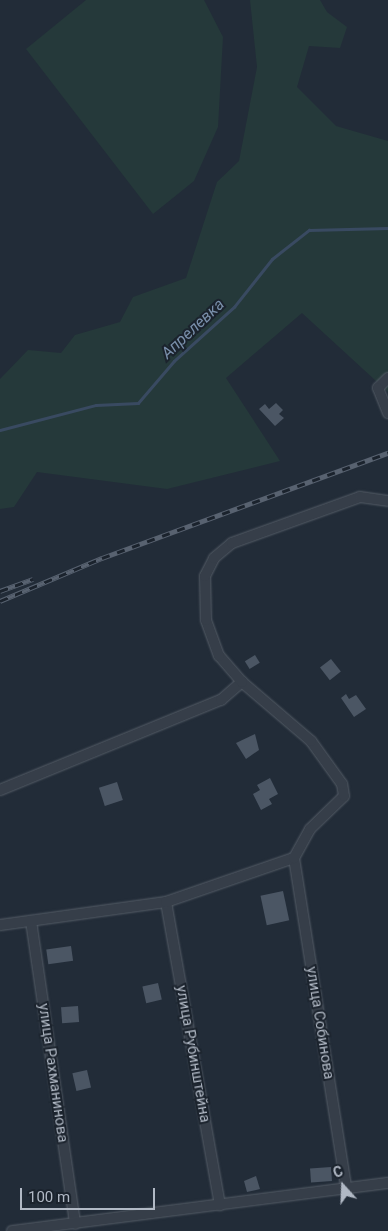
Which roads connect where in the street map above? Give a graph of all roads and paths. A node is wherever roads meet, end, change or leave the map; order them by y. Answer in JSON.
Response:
{"nodes":[{"id":1,"x":388,"y":378,"type":"edge"},
{"id":2,"x":388,"y":413,"type":"edge"},
{"id":3,"x":388,"y":501,"type":"edge"},
{"id":4,"x":242,"y":682,"type":"junction"},
{"id":5,"x":0,"y":790,"type":"edge"},
{"id":6,"x":294,"y":858,"type":"junction"},
{"id":7,"x":166,"y":902,"type":"junction"},
{"id":8,"x":31,"y":921,"type":"junction"},
{"id":9,"x":0,"y":925,"type":"edge"},
{"id":10,"x":388,"y":1183,"type":"edge"},
{"id":11,"x":346,"y":1188,"type":"junction"},
{"id":12,"x":220,"y":1205,"type":"junction"},
{"id":13,"x":75,"y":1224,"type":"junction"},
{"id":14,"x":12,"y":1231,"type":"edge"}],
"edges":[{"from":1,"to":2,"type":"street"},
{"from":3,"to":4,"type":"street"},
{"from":4,"to":5,"type":"street"},
{"from":4,"to":6,"type":"street"},
{"from":6,"to":7,"type":"street"},
{"from":6,"to":11,"type":"street","name":"улица Собинова"},
{"from":7,"to":8,"type":"street"},
{"from":7,"to":12,"type":"street","name":"улица Рубинштейна"},
{"from":8,"to":9,"type":"street"},
{"from":8,"to":13,"type":"street","name":"улица Рахманинова"},
{"from":10,"to":11,"type":"street"},
{"from":11,"to":12,"type":"street"},
{"from":12,"to":13,"type":"street"},
{"from":13,"to":14,"type":"street"}]}
